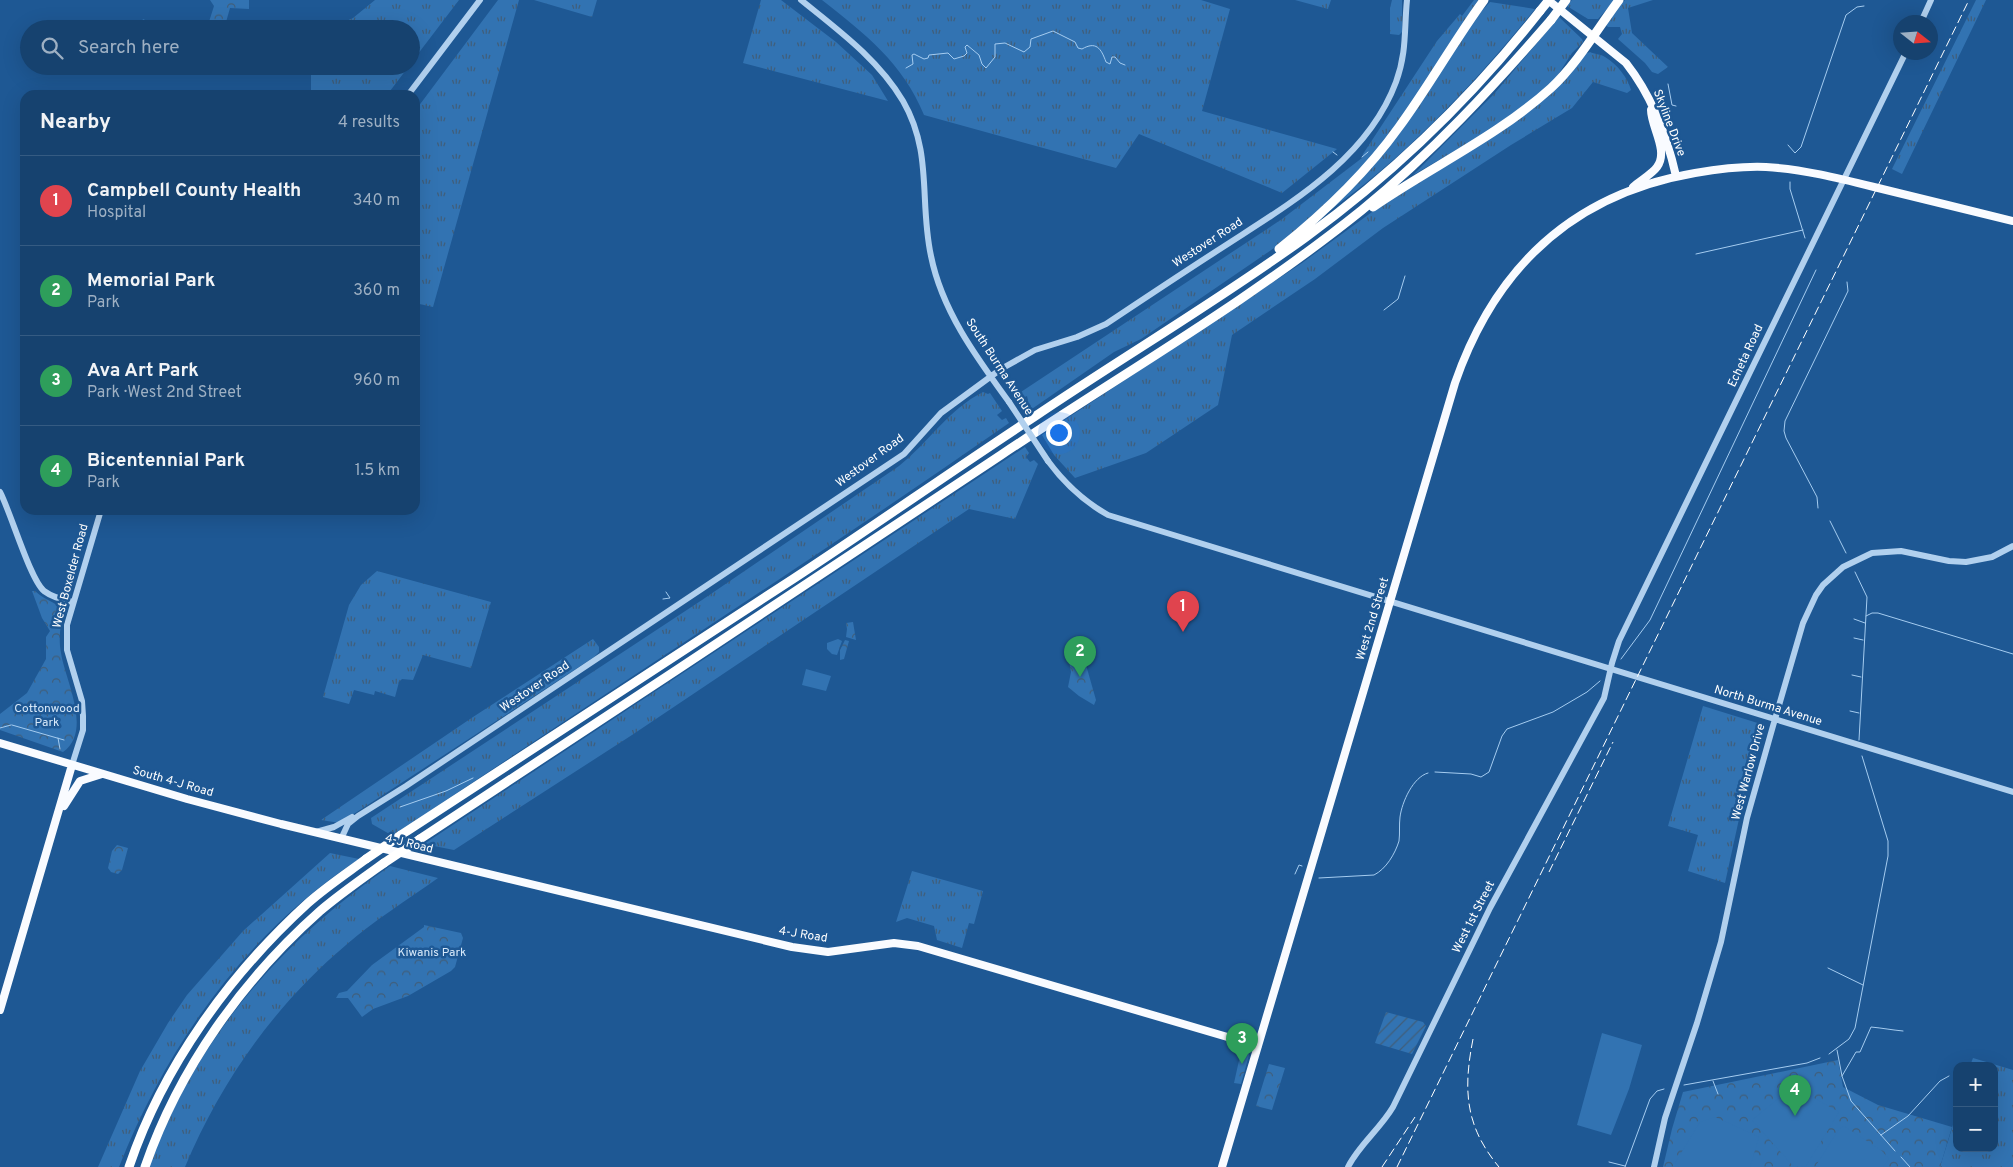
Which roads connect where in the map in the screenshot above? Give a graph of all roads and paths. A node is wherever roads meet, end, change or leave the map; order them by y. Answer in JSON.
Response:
{"nodes":[{"id":1,"x":480,"y":0,"type":"edge"},
{"id":2,"x":801,"y":0,"type":"edge"},
{"id":3,"x":1407,"y":0,"type":"edge"},
{"id":4,"x":1484,"y":0,"type":"edge"},
{"id":5,"x":1548,"y":0,"type":"edge"},
{"id":6,"x":1566,"y":0,"type":"edge"},
{"id":7,"x":1619,"y":0,"type":"edge"},
{"id":8,"x":1932,"y":0,"type":"edge"},
{"id":9,"x":1924,"y":15,"type":"edge"},
{"id":10,"x":1593,"y":35,"type":"junction"},
{"id":11,"x":1902,"y":60,"type":"edge"},
{"id":12,"x":412,"y":90,"type":"edge"},
{"id":13,"x":1651,"y":102,"type":"junction"},
{"id":14,"x":1676,"y":176,"type":"junction"},
{"id":15,"x":1845,"y":180,"type":"junction"},
{"id":16,"x":1632,"y":189,"type":"junction"},
{"id":17,"x":2013,"y":221,"type":"edge"},
{"id":18,"x":1311,"y":250,"type":"junction"},
{"id":19,"x":1207,"y":305,"type":"junction"},
{"id":20,"x":991,"y":376,"type":"junction"},
{"id":21,"x":0,"y":492,"type":"edge"},
{"id":22,"x":99,"y":515,"type":"edge"},
{"id":23,"x":2013,"y":546,"type":"edge"},
{"id":24,"x":73,"y":602,"type":"junction"},
{"id":25,"x":1390,"y":602,"type":"junction"},
{"id":26,"x":1517,"y":641,"type":"joint"},
{"id":27,"x":1611,"y":670,"type":"junction"},
{"id":28,"x":1774,"y":720,"type":"junction"},
{"id":29,"x":0,"y":743,"type":"edge"},
{"id":30,"x":72,"y":765,"type":"junction"},
{"id":31,"x":103,"y":774,"type":"junction"},
{"id":32,"x":2013,"y":792,"type":"edge"},
{"id":33,"x":58,"y":816,"type":"junction"},
{"id":34,"x":358,"y":816,"type":"junction"},
{"id":35,"x":316,"y":832,"type":"junction"},
{"id":36,"x":341,"y":839,"type":"junction"},
{"id":37,"x":0,"y":1010,"type":"edge"},
{"id":38,"x":189,"y":1044,"type":"junction"},
{"id":39,"x":1258,"y":1046,"type":"junction"},
{"id":40,"x":124,"y":1167,"type":"edge"},
{"id":41,"x":129,"y":1167,"type":"edge"},
{"id":42,"x":146,"y":1167,"type":"edge"},
{"id":43,"x":1222,"y":1167,"type":"edge"},
{"id":44,"x":1348,"y":1167,"type":"edge"},
{"id":45,"x":1654,"y":1167,"type":"edge"}],
"edges":[{"from":1,"to":12,"type":"street"},
{"from":2,"to":20,"type":"street","name":"South Burma Avenue"},
{"from":3,"to":20,"type":"street","name":"Westover Road"},
{"from":4,"to":19,"type":"highway"},
{"from":5,"to":10,"type":"main road","name":"Skyline Drive"},
{"from":5,"to":19,"type":"highway","bridge":true},
{"from":6,"to":18,"type":"highway","bridge":true},
{"from":7,"to":10,"type":"highway"},
{"from":8,"to":9,"type":"street"},
{"from":10,"to":13,"type":"main road","name":"Skyline Drive"},
{"from":10,"to":18,"type":"highway"},
{"from":11,"to":15,"type":"street","name":"Echeta Road"},
{"from":13,"to":14,"type":"main road","name":"Skyline Drive"},
{"from":13,"to":16,"type":"main road"},
{"from":14,"to":15,"type":"main road","name":"West 2nd Street"},
{"from":14,"to":16,"type":"main road","name":"West 2nd Street"},
{"from":15,"to":17,"type":"main road","name":"West 2nd Street"},
{"from":15,"to":27,"type":"street","name":"Echeta Road"},
{"from":16,"to":25,"type":"main road","name":"West 2nd Street"},
{"from":18,"to":42,"type":"highway","bridge":true},
{"from":19,"to":38,"type":"highway","bridge":true},
{"from":20,"to":25,"type":"street","name":"South Burma Avenue","bridge":true},
{"from":20,"to":34,"type":"street","name":"Westover Road"},
{"from":21,"to":24,"type":"street"},
{"from":22,"to":24,"type":"street","name":"West Boxelder Road"},
{"from":23,"to":28,"type":"street","name":"West Warlow Drive"},
{"from":24,"to":30,"type":"street","name":"West Boxelder Road"},
{"from":25,"to":26,"type":"street","name":"South Burma Avenue"},
{"from":25,"to":39,"type":"main road","name":"West 2nd Street"},
{"from":26,"to":27,"type":"street","name":"North Burma Avenue"},
{"from":27,"to":28,"type":"street","name":"North Burma Avenue"},
{"from":27,"to":44,"type":"street","name":"West 1st Street"},
{"from":28,"to":32,"type":"street","name":"North Burma Avenue"},
{"from":28,"to":45,"type":"street","name":"West Warlow Drive"},
{"from":29,"to":30,"type":"main road","name":"South 4-J Road"},
{"from":30,"to":31,"type":"main road","name":"South 4-J Road"},
{"from":30,"to":33,"type":"main road"},
{"from":31,"to":33,"type":"main road"},
{"from":31,"to":35,"type":"main road","name":"South 4-J Road"},
{"from":33,"to":37,"type":"main road"},
{"from":34,"to":35,"type":"street"},
{"from":34,"to":36,"type":"street","name":"Westover Road"},
{"from":35,"to":36,"type":"main road","name":"South 4-J Road"},
{"from":36,"to":39,"type":"main road","name":"4-J Road"},
{"from":38,"to":40,"type":"highway"},
{"from":38,"to":41,"type":"highway"},
{"from":39,"to":43,"type":"main road","name":"West 2nd Street"}]}
